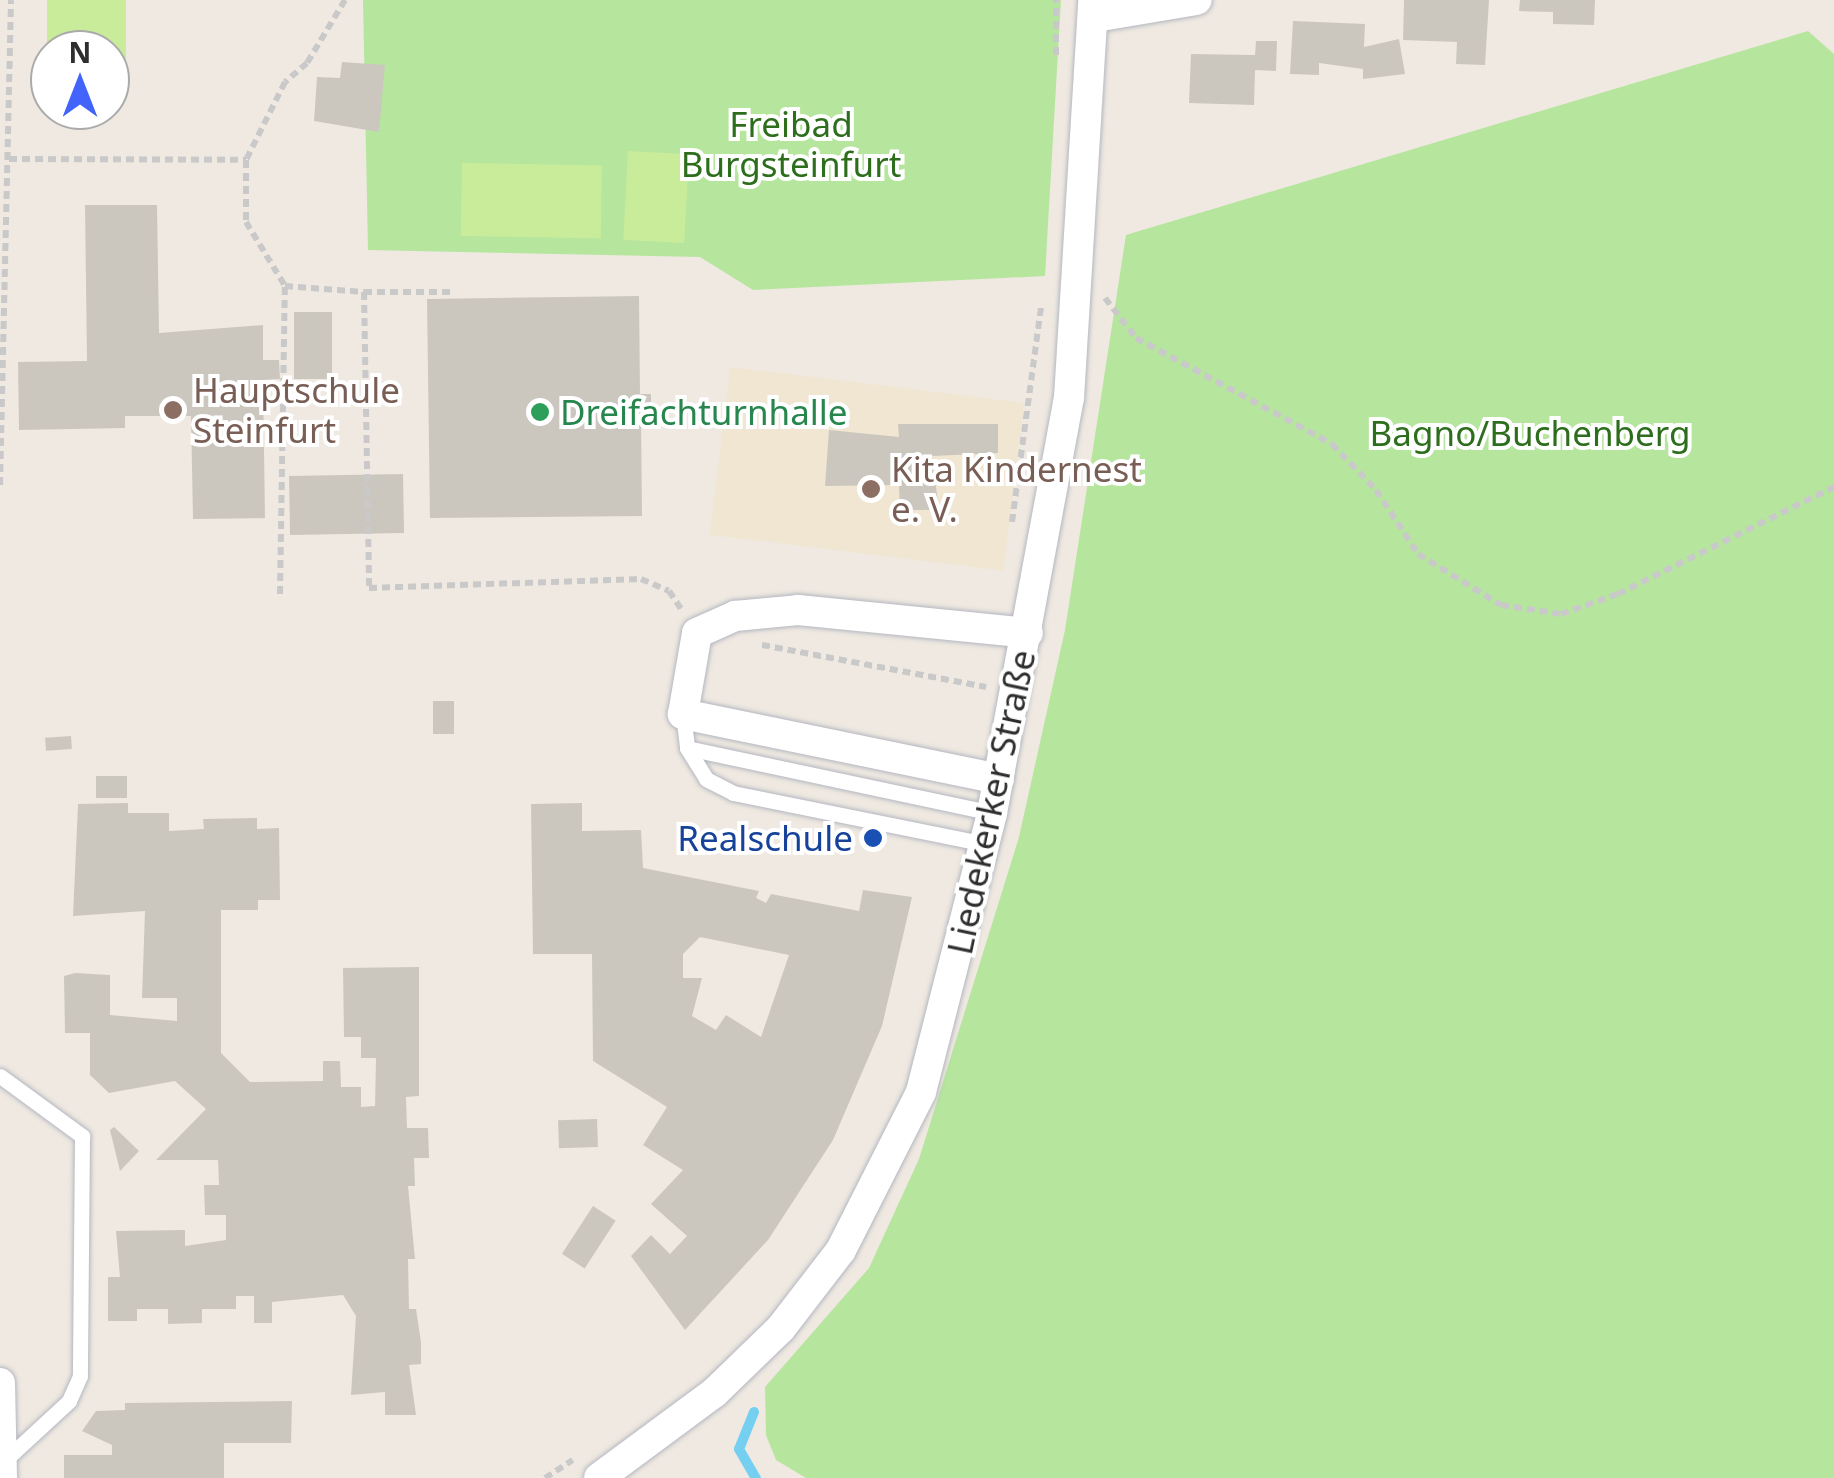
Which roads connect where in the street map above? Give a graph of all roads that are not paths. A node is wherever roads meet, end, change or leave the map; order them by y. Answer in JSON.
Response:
{"nodes":[{"id":1,"x":1197,"y":0,"type":"edge"},
{"id":2,"x":1094,"y":9,"type":"edge"},
{"id":3,"x":1028,"y":633,"type":"junction"},
{"id":4,"x":684,"y":714,"type":"junction"},
{"id":5,"x":688,"y":748,"type":"junction"},
{"id":6,"x":999,"y":780,"type":"junction"},
{"id":7,"x":992,"y":813,"type":"junction"},
{"id":8,"x":985,"y":844,"type":"junction"},
{"id":9,"x":0,"y":1076,"type":"edge"},
{"id":10,"x":0,"y":1383,"type":"edge"},
{"id":11,"x":2,"y":1470,"type":"edge"},
{"id":12,"x":599,"y":1478,"type":"edge"}],
"edges":[{"from":1,"to":2,"type":"street"},
{"from":2,"to":3,"type":"street","name":"Liedekerker Straße"},
{"from":3,"to":4,"type":"street"},
{"from":3,"to":6,"type":"street","name":"Liedekerker Straße"},
{"from":4,"to":5,"type":"lane"},
{"from":4,"to":6,"type":"street"},
{"from":5,"to":7,"type":"lane"},
{"from":5,"to":8,"type":"lane"},
{"from":6,"to":7,"type":"street","name":"Liedekerker Straße"},
{"from":7,"to":8,"type":"street","name":"Liedekerker Straße"},
{"from":8,"to":12,"type":"street","name":"Liedekerker Straße"},
{"from":9,"to":11,"type":"lane"},
{"from":10,"to":11,"type":"street"}]}
